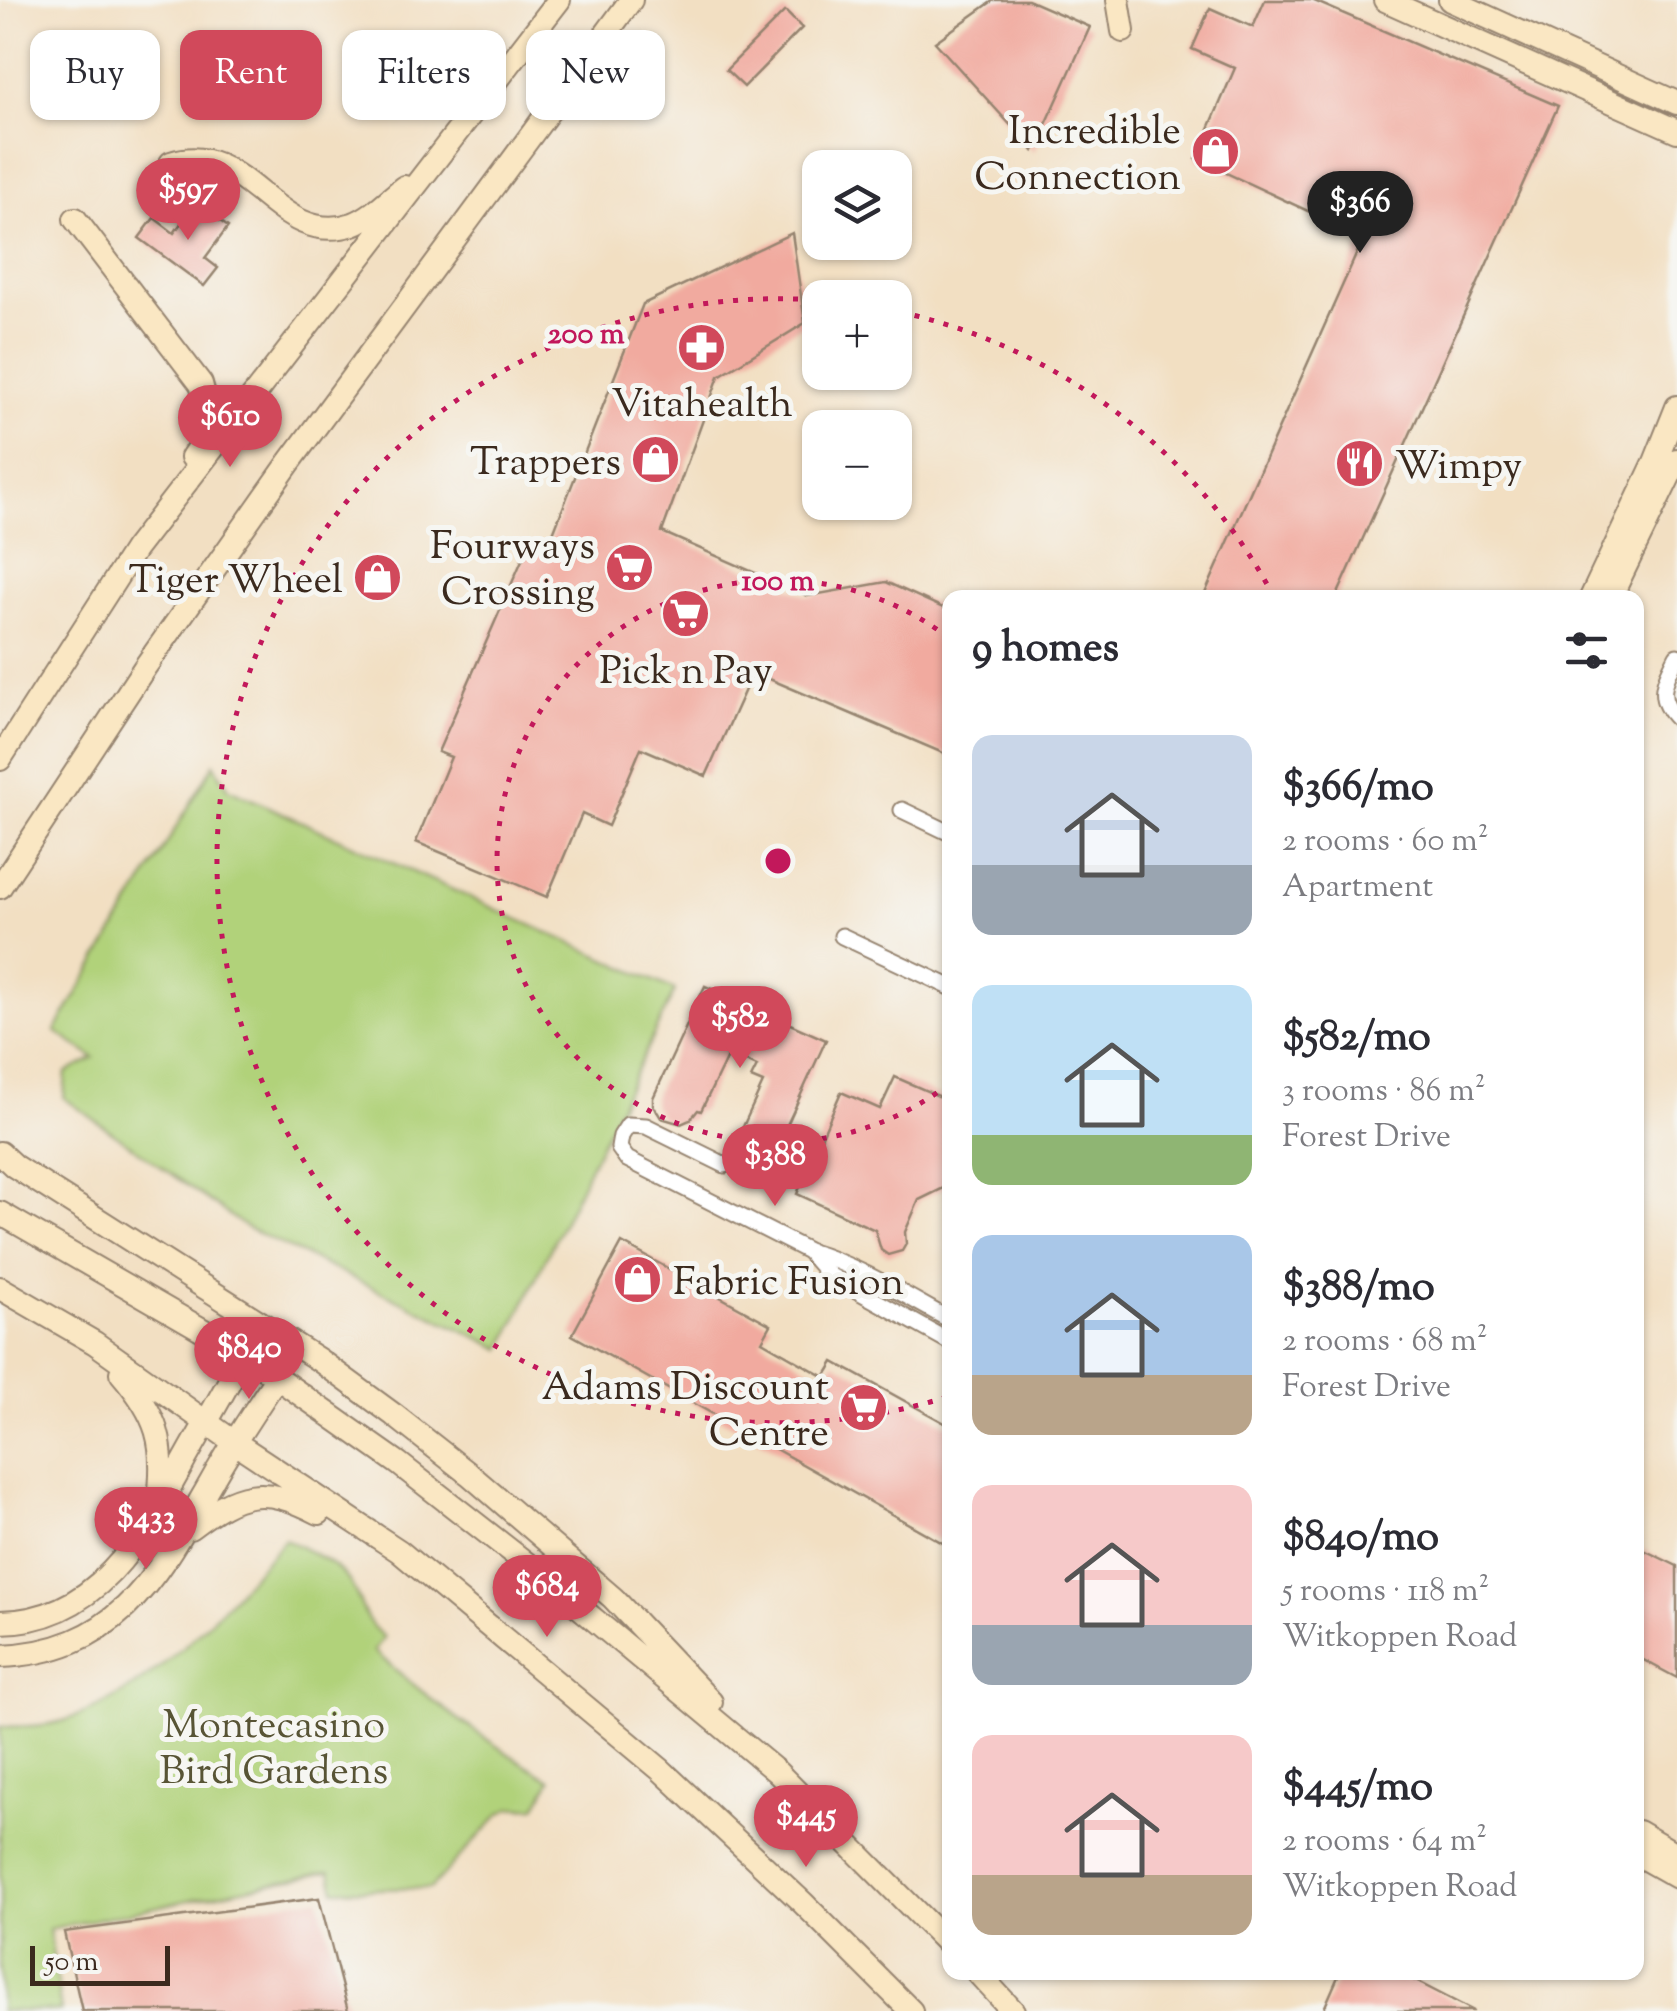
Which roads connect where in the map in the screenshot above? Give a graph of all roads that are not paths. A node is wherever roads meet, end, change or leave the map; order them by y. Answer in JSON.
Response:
{"nodes":[{"id":1,"x":559,"y":0,"type":"edge"},
{"id":2,"x":631,"y":0,"type":"edge"},
{"id":3,"x":1118,"y":0,"type":"edge"},
{"id":4,"x":1384,"y":0,"type":"edge"},
{"id":5,"x":1450,"y":0,"type":"edge"},
{"id":6,"x":1124,"y":30,"type":"dead end"},
{"id":7,"x":1677,"y":103,"type":"edge"},
{"id":8,"x":1670,"y":129,"type":"edge"},
{"id":9,"x":172,"y":162,"type":"dead end"},
{"id":10,"x":434,"y":163,"type":"junction"},
{"id":11,"x":75,"y":219,"type":"dead end"},
{"id":12,"x":1677,"y":408,"type":"edge"},
{"id":13,"x":1670,"y":466,"type":"edge"},
{"id":14,"x":136,"y":550,"type":"junction"},
{"id":15,"x":1596,"y":590,"type":"edge"},
{"id":16,"x":1614,"y":590,"type":"edge"},
{"id":17,"x":1677,"y":656,"type":"edge"},
{"id":18,"x":1677,"y":719,"type":"edge"},
{"id":19,"x":0,"y":759,"type":"edge"},
{"id":20,"x":902,"y":810,"type":"dead end"},
{"id":21,"x":942,"y":829,"type":"edge"},
{"id":22,"x":0,"y":887,"type":"edge"},
{"id":23,"x":842,"y":936,"type":"dead end"},
{"id":24,"x":942,"y":983,"type":"edge"},
{"id":25,"x":0,"y":1153,"type":"edge"},
{"id":26,"x":725,"y":1165,"type":"dead end"},
{"id":27,"x":0,"y":1213,"type":"edge"},
{"id":28,"x":808,"y":1252,"type":"junction"},
{"id":29,"x":0,"y":1288,"type":"edge"},
{"id":30,"x":942,"y":1316,"type":"edge"},
{"id":31,"x":942,"y":1338,"type":"edge"},
{"id":32,"x":95,"y":1343,"type":"junction"},
{"id":33,"x":244,"y":1354,"type":"junction"},
{"id":34,"x":276,"y":1379,"type":"junction"},
{"id":35,"x":206,"y":1422,"type":"junction"},
{"id":36,"x":234,"y":1442,"type":"junction"},
{"id":37,"x":158,"y":1507,"type":"junction"},
{"id":38,"x":180,"y":1536,"type":"junction"},
{"id":39,"x":399,"y":1550,"type":"junction"},
{"id":40,"x":0,"y":1622,"type":"edge"},
{"id":41,"x":0,"y":1656,"type":"edge"},
{"id":42,"x":777,"y":1772,"type":"junction"},
{"id":43,"x":1644,"y":1836,"type":"edge"},
{"id":44,"x":1677,"y":1855,"type":"edge"},
{"id":45,"x":1644,"y":1858,"type":"edge"},
{"id":46,"x":1677,"y":1877,"type":"edge"},
{"id":47,"x":942,"y":1938,"type":"edge"},
{"id":48,"x":984,"y":1980,"type":"edge"},
{"id":49,"x":911,"y":2011,"type":"edge"},
{"id":50,"x":1013,"y":2011,"type":"edge"}],
"edges":[{"from":1,"to":10,"type":"main road"},
{"from":2,"to":22,"type":"main road"},
{"from":3,"to":6,"type":"main road"},
{"from":4,"to":8,"type":"main road"},
{"from":5,"to":7,"type":"main road"},
{"from":9,"to":10,"type":"main road"},
{"from":10,"to":14,"type":"main road"},
{"from":11,"to":14,"type":"main road"},
{"from":12,"to":13,"type":"main road"},
{"from":13,"to":15,"type":"main road"},
{"from":13,"to":16,"type":"main road"},
{"from":14,"to":19,"type":"main road"},
{"from":17,"to":18,"type":"street"},
{"from":20,"to":21,"type":"street"},
{"from":23,"to":24,"type":"street"},
{"from":25,"to":42,"type":"main road"},
{"from":26,"to":28,"type":"street"},
{"from":27,"to":33,"type":"main road"},
{"from":28,"to":30,"type":"street"},
{"from":28,"to":31,"type":"street"},
{"from":29,"to":32,"type":"main road"},
{"from":32,"to":35,"type":"main road"},
{"from":32,"to":37,"type":"main road"},
{"from":33,"to":34,"type":"main road"},
{"from":33,"to":35,"type":"main road"},
{"from":34,"to":36,"type":"main road"},
{"from":34,"to":42,"type":"main road"},
{"from":35,"to":36,"type":"main road"},
{"from":35,"to":37,"type":"main road"},
{"from":36,"to":38,"type":"main road"},
{"from":36,"to":39,"type":"main road"},
{"from":37,"to":40,"type":"main road"},
{"from":38,"to":39,"type":"main road"},
{"from":38,"to":41,"type":"main road"},
{"from":39,"to":49,"type":"main road"},
{"from":42,"to":47,"type":"main road"},
{"from":43,"to":44,"type":"main road"},
{"from":45,"to":46,"type":"main road"},
{"from":48,"to":50,"type":"main road"}]}
